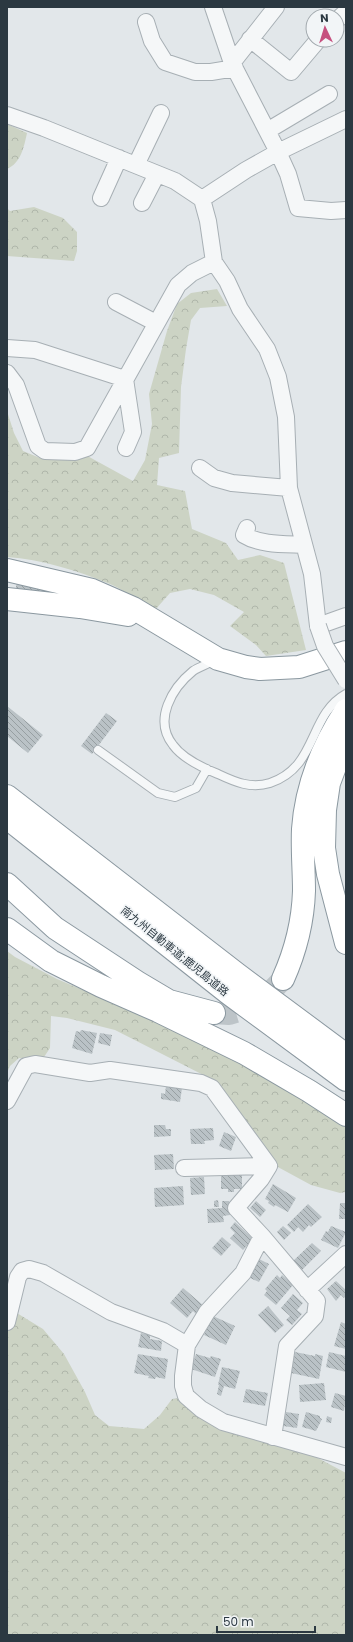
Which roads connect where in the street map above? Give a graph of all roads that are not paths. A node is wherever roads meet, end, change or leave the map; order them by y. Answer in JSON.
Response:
{"nodes":[{"id":1,"x":212,"y":7,"type":"edge"},
{"id":2,"x":276,"y":7,"type":"edge"},
{"id":3,"x":146,"y":22,"type":"dead end"},
{"id":4,"x":250,"y":39,"type":"junction"},
{"id":5,"x":311,"y":48,"type":"edge"},
{"id":6,"x":233,"y":66,"type":"junction"},
{"id":7,"x":329,"y":94,"type":"dead end"},
{"id":8,"x":161,"y":113,"type":"dead end"},
{"id":9,"x":7,"y":115,"type":"edge"},
{"id":10,"x":346,"y":119,"type":"edge"},
{"id":11,"x":267,"y":131,"type":"junction"},
{"id":12,"x":278,"y":152,"type":"junction"},
{"id":13,"x":119,"y":158,"type":"junction"},
{"id":14,"x":136,"y":165,"type":"junction"},
{"id":15,"x":157,"y":174,"type":"junction"},
{"id":16,"x":101,"y":198,"type":"dead end"},
{"id":17,"x":202,"y":199,"type":"junction"},
{"id":18,"x":142,"y":203,"type":"dead end"},
{"id":19,"x":346,"y":210,"type":"edge"},
{"id":20,"x":214,"y":262,"type":"junction"},
{"id":21,"x":116,"y":302,"type":"dead end"},
{"id":22,"x":156,"y":324,"type":"junction"},
{"id":23,"x":7,"y":348,"type":"edge"},
{"id":24,"x":7,"y":373,"type":"edge"},
{"id":25,"x":125,"y":379,"type":"junction"},
{"id":26,"x":126,"y":448,"type":"dead end"},
{"id":27,"x":200,"y":468,"type":"dead end"},
{"id":28,"x":289,"y":488,"type":"junction"},
{"id":29,"x":247,"y":528,"type":"dead end"},
{"id":30,"x":304,"y":545,"type":"junction"},
{"id":31,"x":7,"y":570,"type":"edge"},
{"id":32,"x":7,"y":599,"type":"edge"},
{"id":33,"x":346,"y":616,"type":"edge"},
{"id":34,"x":318,"y":626,"type":"junction"},
{"id":35,"x":198,"y":646,"type":"junction"},
{"id":36,"x":346,"y":652,"type":"edge"},
{"id":37,"x":218,"y":659,"type":"junction"},
{"id":38,"x":346,"y":680,"type":"edge"},
{"id":39,"x":346,"y":694,"type":"edge"},
{"id":40,"x":346,"y":710,"type":"edge"},
{"id":41,"x":346,"y":738,"type":"edge"},
{"id":42,"x":98,"y":750,"type":"dead end"},
{"id":43,"x":207,"y":769,"type":"junction"},
{"id":44,"x":7,"y":796,"type":"edge"},
{"id":45,"x":7,"y":818,"type":"edge"},
{"id":46,"x":7,"y":884,"type":"edge"},
{"id":47,"x":7,"y":929,"type":"edge"},
{"id":48,"x":346,"y":943,"type":"edge"},
{"id":49,"x":283,"y":979,"type":"tunnel mouth"},
{"id":50,"x":214,"y":1013,"type":"tunnel mouth"},
{"id":51,"x":346,"y":1055,"type":"edge"},
{"id":52,"x":346,"y":1080,"type":"edge"},
{"id":53,"x":7,"y":1101,"type":"edge"},
{"id":54,"x":346,"y":1115,"type":"edge"},
{"id":55,"x":269,"y":1166,"type":"junction"},
{"id":56,"x":184,"y":1168,"type":"dead end"},
{"id":57,"x":262,"y":1236,"type":"junction"},
{"id":58,"x":346,"y":1254,"type":"edge"},
{"id":59,"x":12,"y":1276,"type":"edge"},
{"id":60,"x":307,"y":1290,"type":"junction"},
{"id":61,"x":7,"y":1322,"type":"edge"},
{"id":62,"x":187,"y":1345,"type":"junction"},
{"id":63,"x":273,"y":1437,"type":"junction"},
{"id":64,"x":346,"y":1457,"type":"edge"}],
"edges":[{"from":1,"to":6,"type":"street"},
{"from":2,"to":4,"type":"street"},
{"from":3,"to":6,"type":"street"},
{"from":4,"to":5,"type":"street"},
{"from":4,"to":6,"type":"street"},
{"from":6,"to":11,"type":"street"},
{"from":7,"to":11,"type":"street"},
{"from":8,"to":14,"type":"street"},
{"from":9,"to":13,"type":"street"},
{"from":10,"to":12,"type":"street"},
{"from":11,"to":12,"type":"street"},
{"from":12,"to":17,"type":"street"},
{"from":12,"to":19,"type":"street"},
{"from":13,"to":14,"type":"street"},
{"from":13,"to":16,"type":"street"},
{"from":14,"to":15,"type":"street"},
{"from":15,"to":17,"type":"street"},
{"from":15,"to":18,"type":"street"},
{"from":17,"to":20,"type":"street"},
{"from":20,"to":22,"type":"street"},
{"from":20,"to":28,"type":"street"},
{"from":21,"to":22,"type":"street"},
{"from":22,"to":25,"type":"street"},
{"from":23,"to":25,"type":"street"},
{"from":24,"to":25,"type":"street"},
{"from":25,"to":26,"type":"street"},
{"from":27,"to":28,"type":"street"},
{"from":28,"to":30,"type":"street"},
{"from":29,"to":30,"type":"street"},
{"from":30,"to":34,"type":"street"},
{"from":31,"to":35,"type":"highway"},
{"from":32,"to":35,"type":"highway"},
{"from":33,"to":34,"type":"street"},
{"from":34,"to":38,"type":"street","bridge":true},
{"from":35,"to":37,"type":"highway"},
{"from":36,"to":37,"type":"highway"},
{"from":37,"to":43,"type":"lane"},
{"from":39,"to":43,"type":"lane"},
{"from":40,"to":49,"type":"highway"},
{"from":41,"to":48,"type":"highway"},
{"from":42,"to":43,"type":"lane"},
{"from":44,"to":51,"type":"highway","name":"南九州自動車道;鹿児島道路"},
{"from":45,"to":52,"type":"highway","name":"南九州自動車道;鹿児島道路"},
{"from":46,"to":50,"type":"highway"},
{"from":47,"to":54,"type":"highway"},
{"from":53,"to":55,"type":"street"},
{"from":55,"to":56,"type":"street"},
{"from":55,"to":57,"type":"street"},
{"from":57,"to":60,"type":"street"},
{"from":57,"to":62,"type":"street"},
{"from":58,"to":60,"type":"street"},
{"from":59,"to":61,"type":"street"},
{"from":59,"to":62,"type":"street"},
{"from":60,"to":63,"type":"street"},
{"from":62,"to":63,"type":"street"},
{"from":63,"to":64,"type":"street"}]}
